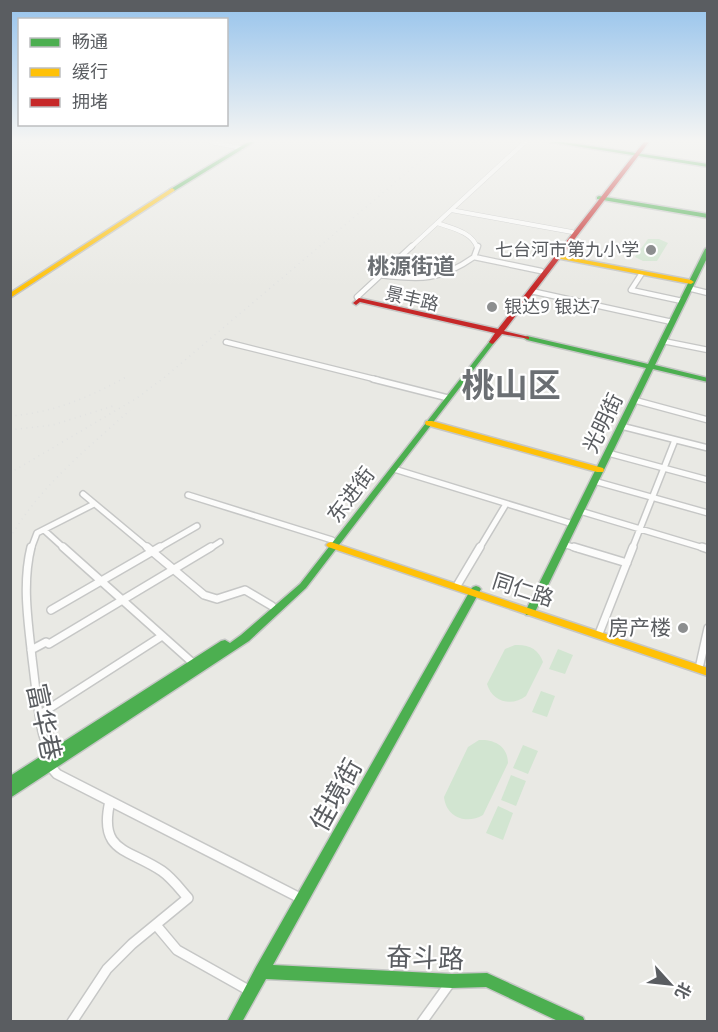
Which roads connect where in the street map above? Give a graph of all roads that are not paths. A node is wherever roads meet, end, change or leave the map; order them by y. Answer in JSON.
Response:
{"nodes":[{"id":1,"x":176,"y":190,"type":"edge"},
{"id":2,"x":473,"y":190,"type":"edge"},
{"id":3,"x":607,"y":190,"type":"edge"},
{"id":4,"x":601,"y":198,"type":"junction"},
{"id":5,"x":451,"y":210,"type":"junction"},
{"id":6,"x":708,"y":216,"type":"edge"},
{"id":7,"x":437,"y":223,"type":"junction"},
{"id":8,"x":572,"y":232,"type":"junction"},
{"id":9,"x":706,"y":254,"type":"edge"},
{"id":10,"x":474,"y":257,"type":"junction"},
{"id":11,"x":558,"y":257,"type":"junction"},
{"id":12,"x":541,"y":271,"type":"junction"},
{"id":13,"x":642,"y":273,"type":"junction"},
{"id":14,"x":380,"y":275,"type":"junction"},
{"id":15,"x":690,"y":285,"type":"junction"},
{"id":16,"x":531,"y":291,"type":"junction"},
{"id":17,"x":708,"y":293,"type":"edge"},
{"id":18,"x":10,"y":296,"type":"edge"},
{"id":19,"x":359,"y":300,"type":"joint"},
{"id":20,"x":682,"y":301,"type":"junction"},
{"id":21,"x":672,"y":322,"type":"junction"},
{"id":22,"x":494,"y":333,"type":"junction"},
{"id":23,"x":663,"y":341,"type":"junction"},
{"id":24,"x":226,"y":342,"type":"dead end"},
{"id":25,"x":708,"y":350,"type":"edge"},
{"id":26,"x":649,"y":369,"type":"junction"},
{"id":27,"x":708,"y":380,"type":"edge"},
{"id":28,"x":708,"y":386,"type":"edge"},
{"id":29,"x":445,"y":397,"type":"junction"},
{"id":30,"x":634,"y":400,"type":"junction"},
{"id":31,"x":708,"y":420,"type":"edge"},
{"id":32,"x":429,"y":423,"type":"junction"},
{"id":33,"x":621,"y":426,"type":"junction"},
{"id":34,"x":675,"y":440,"type":"junction"},
{"id":35,"x":708,"y":448,"type":"edge"},
{"id":36,"x":608,"y":453,"type":"junction"},
{"id":37,"x":664,"y":468,"type":"junction"},
{"id":38,"x":394,"y":469,"type":"junction"},
{"id":39,"x":600,"y":470,"type":"junction"},
{"id":40,"x":708,"y":480,"type":"edge"},
{"id":41,"x":594,"y":481,"type":"junction"},
{"id":42,"x":83,"y":494,"type":"dead end"},
{"id":43,"x":188,"y":495,"type":"dead end"},
{"id":44,"x":653,"y":497,"type":"junction"},
{"id":45,"x":94,"y":504,"type":"junction"},
{"id":46,"x":506,"y":504,"type":"junction"},
{"id":47,"x":580,"y":511,"type":"junction"},
{"id":48,"x":708,"y":513,"type":"edge"},
{"id":49,"x":573,"y":524,"type":"junction"},
{"id":50,"x":197,"y":526,"type":"dead end"},
{"id":51,"x":641,"y":529,"type":"junction"},
{"id":52,"x":44,"y":530,"type":"junction"},
{"id":53,"x":220,"y":542,"type":"dead end"},
{"id":54,"x":332,"y":543,"type":"junction"},
{"id":55,"x":563,"y":544,"type":"junction"},
{"id":56,"x":708,"y":549,"type":"edge"},
{"id":57,"x":152,"y":552,"type":"junction"},
{"id":58,"x":627,"y":563,"type":"junction"},
{"id":59,"x":173,"y":570,"type":"junction"},
{"id":60,"x":100,"y":582,"type":"junction"},
{"id":61,"x":458,"y":584,"type":"junction"},
{"id":62,"x":475,"y":591,"type":"junction"},
{"id":63,"x":121,"y":601,"type":"junction"},
{"id":64,"x":272,"y":606,"type":"junction"},
{"id":65,"x":51,"y":610,"type":"dead end"},
{"id":66,"x":531,"y":610,"type":"junction"},
{"id":67,"x":708,"y":628,"type":"edge"},
{"id":68,"x":600,"y":631,"type":"junction"},
{"id":69,"x":162,"y":636,"type":"junction"},
{"id":70,"x":31,"y":650,"type":"junction"},
{"id":71,"x":194,"y":664,"type":"junction"},
{"id":72,"x":705,"y":667,"type":"edge"},
{"id":73,"x":39,"y":715,"type":"junction"},
{"id":74,"x":51,"y":763,"type":"junction"},
{"id":75,"x":33,"y":774,"type":"junction"},
{"id":76,"x":10,"y":783,"type":"edge"},
{"id":77,"x":10,"y":793,"type":"edge"},
{"id":78,"x":110,"y":801,"type":"junction"},
{"id":79,"x":302,"y":899,"type":"junction"},
{"id":80,"x":156,"y":925,"type":"junction"},
{"id":81,"x":261,"y":972,"type":"junction"},
{"id":82,"x":452,"y":981,"type":"junction"},
{"id":83,"x":251,"y":991,"type":"junction"},
{"id":84,"x":72,"y":1022,"type":"edge"},
{"id":85,"x":234,"y":1022,"type":"edge"},
{"id":86,"x":422,"y":1022,"type":"edge"},
{"id":87,"x":578,"y":1022,"type":"edge"}],
"edges":[{"from":1,"to":18,"type":"main road"},
{"from":2,"to":5,"type":"street"},
{"from":3,"to":4,"type":"main road","name":"东进街"},
{"from":4,"to":6,"type":"main road"},
{"from":4,"to":8,"type":"main road","name":"东进街"},
{"from":4,"to":11,"type":"main road","name":"东进街"},
{"from":5,"to":7,"type":"street"},
{"from":5,"to":8,"type":"street"},
{"from":7,"to":10,"type":"street"},
{"from":7,"to":14,"type":"street"},
{"from":8,"to":12,"type":"main road","name":"东进街"},
{"from":9,"to":15,"type":"main road","name":"光明街"},
{"from":10,"to":12,"type":"street"},
{"from":10,"to":14,"type":"street"},
{"from":11,"to":13,"type":"main road"},
{"from":11,"to":16,"type":"main road","name":"东进街"},
{"from":12,"to":22,"type":"main road","name":"东进街"},
{"from":13,"to":15,"type":"main road"},
{"from":13,"to":20,"type":"street"},
{"from":14,"to":19,"type":"street"},
{"from":15,"to":17,"type":"street"},
{"from":15,"to":20,"type":"main road","name":"光明街"},
{"from":16,"to":21,"type":"street"},
{"from":16,"to":22,"type":"main road","name":"东进街"},
{"from":19,"to":22,"type":"main road","name":"景丰路"},
{"from":20,"to":21,"type":"main road","name":"光明街"},
{"from":21,"to":23,"type":"main road","name":"光明街"},
{"from":22,"to":26,"type":"main road","name":"景丰路"},
{"from":22,"to":29,"type":"main road","name":"东进街"},
{"from":23,"to":25,"type":"street"},
{"from":23,"to":26,"type":"main road","name":"光明街"},
{"from":24,"to":29,"type":"street"},
{"from":26,"to":27,"type":"main road","name":"景丰路"},
{"from":26,"to":28,"type":"main road","name":"景丰路"},
{"from":26,"to":30,"type":"main road","name":"光明街"},
{"from":29,"to":32,"type":"main road","name":"东进街"},
{"from":29,"to":54,"type":"main road","name":"东进街"},
{"from":30,"to":31,"type":"street"},
{"from":30,"to":33,"type":"main road","name":"光明街"},
{"from":32,"to":38,"type":"main road","name":"东进街"},
{"from":32,"to":39,"type":"main road"},
{"from":33,"to":34,"type":"street"},
{"from":33,"to":36,"type":"main road","name":"光明街"},
{"from":34,"to":35,"type":"street"},
{"from":34,"to":37,"type":"street"},
{"from":36,"to":37,"type":"street"},
{"from":36,"to":39,"type":"main road","name":"光明街"},
{"from":37,"to":40,"type":"street"},
{"from":37,"to":44,"type":"street"},
{"from":38,"to":46,"type":"street"},
{"from":38,"to":54,"type":"main road","name":"东进街"},
{"from":39,"to":41,"type":"main road","name":"光明街"},
{"from":41,"to":44,"type":"street"},
{"from":41,"to":47,"type":"main road","name":"光明街"},
{"from":42,"to":45,"type":"street"},
{"from":43,"to":54,"type":"street"},
{"from":44,"to":48,"type":"street"},
{"from":44,"to":51,"type":"street"},
{"from":45,"to":52,"type":"street"},
{"from":45,"to":57,"type":"street"},
{"from":46,"to":49,"type":"street"},
{"from":46,"to":61,"type":"street"},
{"from":47,"to":49,"type":"main road","name":"光明街"},
{"from":47,"to":51,"type":"street"},
{"from":49,"to":55,"type":"main road","name":"光明街"},
{"from":50,"to":57,"type":"street"},
{"from":51,"to":56,"type":"street"},
{"from":51,"to":58,"type":"street"},
{"from":52,"to":60,"type":"street"},
{"from":52,"to":70,"type":"street","name":"富华巷"},
{"from":53,"to":59,"type":"street"},
{"from":54,"to":61,"type":"main road","name":"同仁路"},
{"from":54,"to":62,"type":"main road","name":"同仁路"},
{"from":54,"to":64,"type":"main road","name":"东进街"},
{"from":54,"to":74,"type":"main road","name":"东进街"},
{"from":55,"to":58,"type":"street"},
{"from":55,"to":66,"type":"main road","name":"光明街"},
{"from":57,"to":59,"type":"street"},
{"from":57,"to":60,"type":"street"},
{"from":58,"to":68,"type":"street"},
{"from":59,"to":63,"type":"street"},
{"from":59,"to":64,"type":"street"},
{"from":60,"to":63,"type":"street"},
{"from":60,"to":65,"type":"street"},
{"from":61,"to":62,"type":"main road","name":"同仁路"},
{"from":62,"to":66,"type":"main road","name":"同仁路"},
{"from":62,"to":79,"type":"main road","name":"佳境街"},
{"from":63,"to":69,"type":"street"},
{"from":63,"to":70,"type":"street"},
{"from":64,"to":71,"type":"main road","name":"东进街"},
{"from":66,"to":68,"type":"main road","name":"同仁路"},
{"from":66,"to":72,"type":"main road","name":"同仁路"},
{"from":67,"to":72,"type":"street"},
{"from":68,"to":72,"type":"main road","name":"同仁路"},
{"from":69,"to":71,"type":"street"},
{"from":69,"to":73,"type":"street"},
{"from":70,"to":73,"type":"street","name":"富华巷"},
{"from":71,"to":74,"type":"main road","name":"东进街"},
{"from":73,"to":74,"type":"street","name":"富华巷"},
{"from":74,"to":75,"type":"main road","name":"东进街"},
{"from":74,"to":78,"type":"street","name":"富华巷"},
{"from":75,"to":76,"type":"main road","name":"东进街"},
{"from":75,"to":77,"type":"main road","name":"东进街"},
{"from":78,"to":79,"type":"street","name":"富华巷"},
{"from":78,"to":80,"type":"street"},
{"from":79,"to":81,"type":"main road","name":"佳境街"},
{"from":80,"to":83,"type":"street"},
{"from":80,"to":84,"type":"street"},
{"from":81,"to":82,"type":"main road","name":"奋斗路"},
{"from":81,"to":83,"type":"main road","name":"佳境街"},
{"from":82,"to":86,"type":"street"},
{"from":82,"to":87,"type":"main road","name":"奋斗路"},
{"from":83,"to":85,"type":"main road","name":"佳境街"}]}
